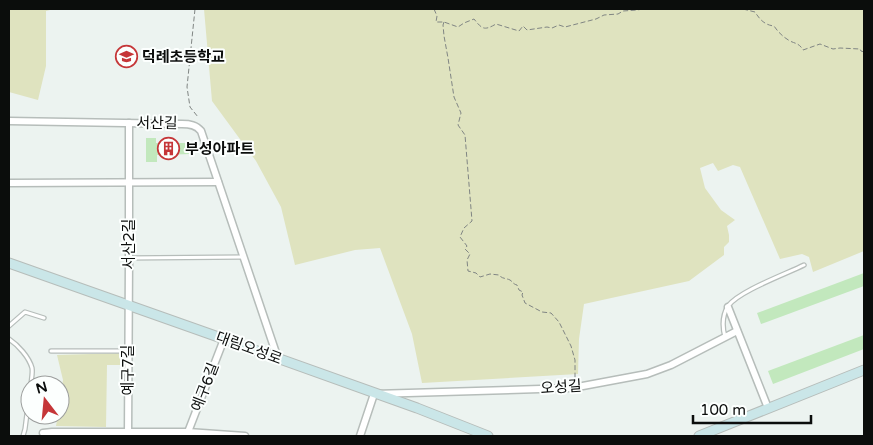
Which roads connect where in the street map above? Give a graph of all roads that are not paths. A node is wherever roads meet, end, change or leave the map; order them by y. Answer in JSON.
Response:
{"nodes":[{"id":1,"x":9,"y":121,"type":"edge"},
{"id":2,"x":128,"y":123,"type":"junction"},
{"id":3,"x":218,"y":182,"type":"junction"},
{"id":4,"x":9,"y":183,"type":"edge"},
{"id":5,"x":128,"y":184,"type":"junction"},
{"id":6,"x":243,"y":257,"type":"junction"},
{"id":7,"x":129,"y":258,"type":"junction"},
{"id":8,"x":9,"y":264,"type":"edge"},
{"id":9,"x":804,"y":265,"type":"dead end"},
{"id":10,"x":128,"y":305,"type":"junction"},
{"id":11,"x":728,"y":306,"type":"junction"},
{"id":12,"x":44,"y":318,"type":"dead end"},
{"id":13,"x":9,"y":326,"type":"edge"},
{"id":14,"x":737,"y":331,"type":"junction"},
{"id":15,"x":725,"y":337,"type":"junction"},
{"id":16,"x":9,"y":339,"type":"edge"},
{"id":17,"x":224,"y":339,"type":"junction"},
{"id":18,"x":51,"y":351,"type":"dead end"},
{"id":19,"x":128,"y":351,"type":"junction"},
{"id":20,"x":278,"y":359,"type":"junction"},
{"id":21,"x":864,"y":370,"type":"edge"},
{"id":22,"x":32,"y":375,"type":"edge"},
{"id":23,"x":374,"y":394,"type":"junction"},
{"id":24,"x":768,"y":408,"type":"junction"},
{"id":25,"x":43,"y":433,"type":"dead end"},
{"id":26,"x":128,"y":434,"type":"edge"},
{"id":27,"x":188,"y":434,"type":"edge"},
{"id":28,"x":713,"y":434,"type":"edge"},
{"id":29,"x":245,"y":436,"type":"edge"},
{"id":30,"x":360,"y":436,"type":"edge"},
{"id":31,"x":486,"y":436,"type":"edge"},
{"id":32,"x":699,"y":436,"type":"edge"}],
"edges":[{"from":1,"to":2,"type":"street","name":"서산길"},
{"from":2,"to":3,"type":"street","name":"서산길"},
{"from":2,"to":5,"type":"street","name":"서산2길"},
{"from":3,"to":5,"type":"street"},
{"from":3,"to":6,"type":"street","name":"서산길"},
{"from":4,"to":5,"type":"street"},
{"from":5,"to":7,"type":"street","name":"서산2길"},
{"from":6,"to":7,"type":"lane"},
{"from":6,"to":20,"type":"street","name":"서산길"},
{"from":7,"to":10,"type":"street","name":"서산2길"},
{"from":8,"to":10,"type":"street","name":"대림오성로"},
{"from":9,"to":11,"type":"lane"},
{"from":10,"to":17,"type":"street","name":"대림오성로"},
{"from":10,"to":19,"type":"street","name":"예구7길"},
{"from":11,"to":14,"type":"street"},
{"from":11,"to":15,"type":"lane"},
{"from":12,"to":13,"type":"lane"},
{"from":14,"to":15,"type":"street","name":"오성길"},
{"from":14,"to":24,"type":"street"},
{"from":15,"to":23,"type":"street","name":"오성길"},
{"from":16,"to":22,"type":"lane"},
{"from":17,"to":20,"type":"street","name":"대림오성로"},
{"from":17,"to":27,"type":"street","name":"예구6길"},
{"from":18,"to":19,"type":"lane"},
{"from":19,"to":26,"type":"street","name":"예구7길"},
{"from":20,"to":23,"type":"street","name":"대림오성로"},
{"from":21,"to":24,"type":"street"},
{"from":23,"to":30,"type":"street"},
{"from":23,"to":31,"type":"street","name":"대림오성로"},
{"from":24,"to":28,"type":"street"},
{"from":25,"to":26,"type":"street"},
{"from":26,"to":27,"type":"street"},
{"from":27,"to":29,"type":"street"},
{"from":28,"to":32,"type":"street"}]}
